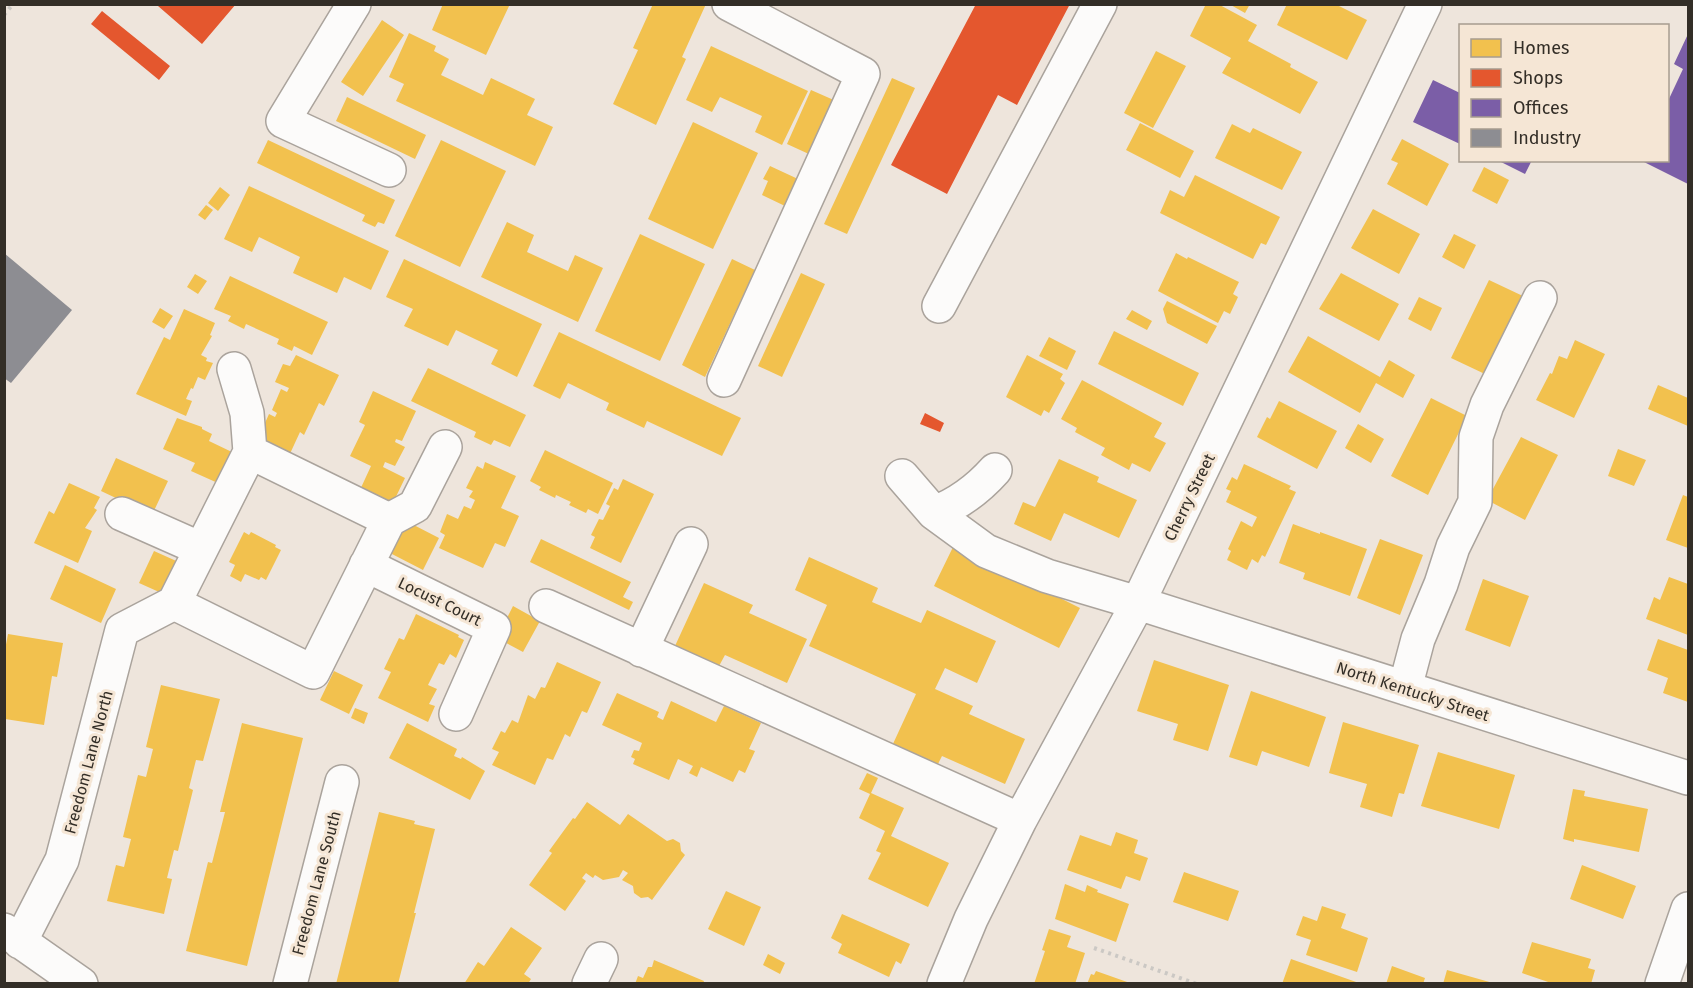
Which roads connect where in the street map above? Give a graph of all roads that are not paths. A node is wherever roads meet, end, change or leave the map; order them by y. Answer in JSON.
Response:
{"nodes":[{"id":1,"x":354,"y":4,"type":"edge"},
{"id":2,"x":729,"y":4,"type":"edge"},
{"id":3,"x":1100,"y":4,"type":"edge"},
{"id":4,"x":1425,"y":4,"type":"edge"},
{"id":5,"x":389,"y":170,"type":"dead end"},
{"id":6,"x":1540,"y":298,"type":"dead end"},
{"id":7,"x":939,"y":306,"type":"dead end"},
{"id":8,"x":234,"y":369,"type":"dead end"},
{"id":9,"x":724,"y":380,"type":"dead end"},
{"id":10,"x":445,"y":447,"type":"dead end"},
{"id":11,"x":250,"y":452,"type":"junction"},
{"id":12,"x":995,"y":470,"type":"dead end"},
{"id":13,"x":902,"y":476,"type":"dead end"},
{"id":14,"x":934,"y":513,"type":"junction"},
{"id":15,"x":122,"y":514,"type":"dead end"},
{"id":16,"x":389,"y":520,"type":"junction"},
{"id":17,"x":692,"y":544,"type":"dead end"},
{"id":18,"x":201,"y":549,"type":"junction"},
{"id":19,"x":366,"y":565,"type":"junction"},
{"id":20,"x":174,"y":603,"type":"junction"},
{"id":21,"x":1138,"y":603,"type":"junction"},
{"id":22,"x":546,"y":606,"type":"dead end"},
{"id":23,"x":641,"y":650,"type":"junction"},
{"id":24,"x":1405,"y":688,"type":"junction"},
{"id":25,"x":456,"y":714,"type":"dead end"},
{"id":26,"x":1689,"y":778,"type":"edge"},
{"id":27,"x":342,"y":782,"type":"dead end"},
{"id":28,"x":1020,"y":820,"type":"junction"},
{"id":29,"x":1689,"y":909,"type":"edge"},
{"id":30,"x":12,"y":936,"type":"edge"},
{"id":31,"x":81,"y":984,"type":"edge"},
{"id":32,"x":290,"y":984,"type":"edge"},
{"id":33,"x":944,"y":984,"type":"edge"},
{"id":34,"x":1662,"y":984,"type":"edge"}],
"edges":[{"from":1,"to":5,"type":"street"},
{"from":2,"to":9,"type":"street"},
{"from":3,"to":7,"type":"street"},
{"from":4,"to":21,"type":"street","name":"Cherry Street"},
{"from":6,"to":24,"type":"street"},
{"from":8,"to":11,"type":"street"},
{"from":10,"to":16,"type":"street"},
{"from":11,"to":16,"type":"street"},
{"from":11,"to":18,"type":"street"},
{"from":12,"to":14,"type":"street"},
{"from":13,"to":14,"type":"street","name":"North Kentucky Street"},
{"from":14,"to":21,"type":"street","name":"North Kentucky Street"},
{"from":15,"to":18,"type":"street"},
{"from":16,"to":19,"type":"street"},
{"from":17,"to":23,"type":"street"},
{"from":18,"to":20,"type":"street"},
{"from":19,"to":20,"type":"street"},
{"from":19,"to":25,"type":"street","name":"Locust Court"},
{"from":20,"to":30,"type":"street","name":"Freedom Lane North"},
{"from":21,"to":24,"type":"street","name":"North Kentucky Street"},
{"from":21,"to":28,"type":"street","name":"Cherry Street"},
{"from":22,"to":23,"type":"street"},
{"from":23,"to":28,"type":"street"},
{"from":24,"to":26,"type":"street","name":"North Kentucky Street"},
{"from":27,"to":32,"type":"street","name":"Freedom Lane South"},
{"from":28,"to":33,"type":"street","name":"Cherry Street"},
{"from":29,"to":34,"type":"street"},
{"from":30,"to":31,"type":"street"}]}
